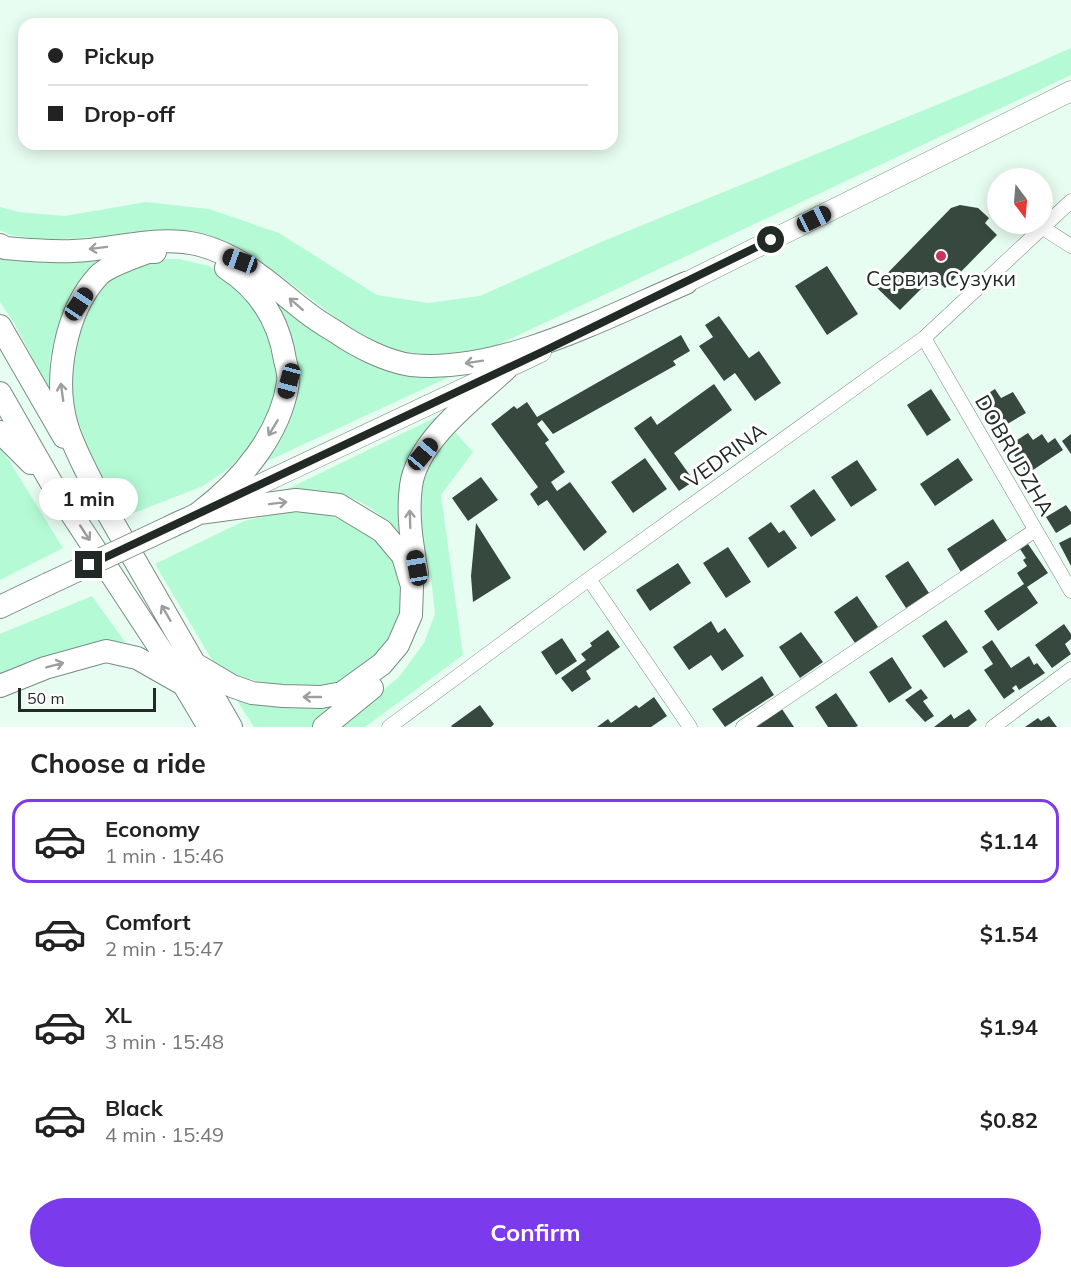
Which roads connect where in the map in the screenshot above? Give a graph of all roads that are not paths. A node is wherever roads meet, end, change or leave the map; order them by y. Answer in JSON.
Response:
{"nodes":[{"id":1,"x":1071,"y":91,"type":"edge"},
{"id":2,"x":1071,"y":201,"type":"edge"},
{"id":3,"x":1053,"y":218,"type":"edge"},
{"id":4,"x":1037,"y":234,"type":"edge"},
{"id":5,"x":1052,"y":234,"type":"edge"},
{"id":6,"x":0,"y":245,"type":"edge"},
{"id":7,"x":1071,"y":246,"type":"edge"},
{"id":8,"x":686,"y":283,"type":"junction"},
{"id":9,"x":0,"y":326,"type":"edge"},
{"id":10,"x":924,"y":338,"type":"junction"},
{"id":11,"x":506,"y":369,"type":"junction"},
{"id":12,"x":0,"y":393,"type":"edge"},
{"id":13,"x":0,"y":432,"type":"edge"},
{"id":14,"x":52,"y":484,"type":"junction"},
{"id":15,"x":103,"y":505,"type":"junction"},
{"id":16,"x":199,"y":513,"type":"junction"},
{"id":17,"x":1035,"y":531,"type":"junction"},
{"id":18,"x":589,"y":579,"type":"junction"},
{"id":19,"x":1071,"y":591,"type":"edge"},
{"id":20,"x":25,"y":596,"type":"junction"},
{"id":21,"x":0,"y":601,"type":"edge"},
{"id":22,"x":0,"y":607,"type":"edge"},
{"id":23,"x":195,"y":664,"type":"junction"},
{"id":24,"x":1071,"y":669,"type":"edge"},
{"id":25,"x":184,"y":685,"type":"junction"},
{"id":26,"x":0,"y":686,"type":"edge"},
{"id":27,"x":208,"y":727,"type":"edge"},
{"id":28,"x":231,"y":727,"type":"edge"},
{"id":29,"x":324,"y":727,"type":"edge"},
{"id":30,"x":389,"y":727,"type":"edge"},
{"id":31,"x":690,"y":727,"type":"edge"},
{"id":32,"x":743,"y":727,"type":"edge"},
{"id":33,"x":993,"y":727,"type":"edge"}],
"edges":[{"from":1,"to":8,"type":"main road"},
{"from":2,"to":3,"type":"street","name":"VEDRINA"},
{"from":4,"to":10,"type":"street","name":"VEDRINA"},
{"from":5,"to":7,"type":"street"},
{"from":8,"to":6,"type":"main road","one_way":true},
{"from":8,"to":11,"type":"main road"},
{"from":9,"to":15,"type":"main road"},
{"from":10,"to":17,"type":"street","name":"DOBRUDZHA"},
{"from":10,"to":18,"type":"street","name":"VEDRINA"},
{"from":11,"to":16,"type":"main road"},
{"from":29,"to":11,"type":"main road","one_way":true},
{"from":12,"to":14,"type":"main road"},
{"from":13,"to":14,"type":"main road"},
{"from":14,"to":25,"type":"main road","one_way":true},
{"from":15,"to":16,"type":"main road","one_way":true},
{"from":23,"to":15,"type":"main road","one_way":true},
{"from":16,"to":20,"type":"main road","bridge":true},
{"from":16,"to":23,"type":"main road","one_way":true},
{"from":17,"to":19,"type":"street","name":"DOBRUDZHA"},
{"from":17,"to":32,"type":"street"},
{"from":18,"to":30,"type":"street","name":"VEDRINA"},
{"from":18,"to":31,"type":"street"},
{"from":20,"to":21,"type":"main road"},
{"from":20,"to":22,"type":"main road"},
{"from":23,"to":28,"type":"main road"},
{"from":24,"to":33,"type":"street"},
{"from":26,"to":25,"type":"main road","one_way":true},
{"from":25,"to":27,"type":"main road"}]}
